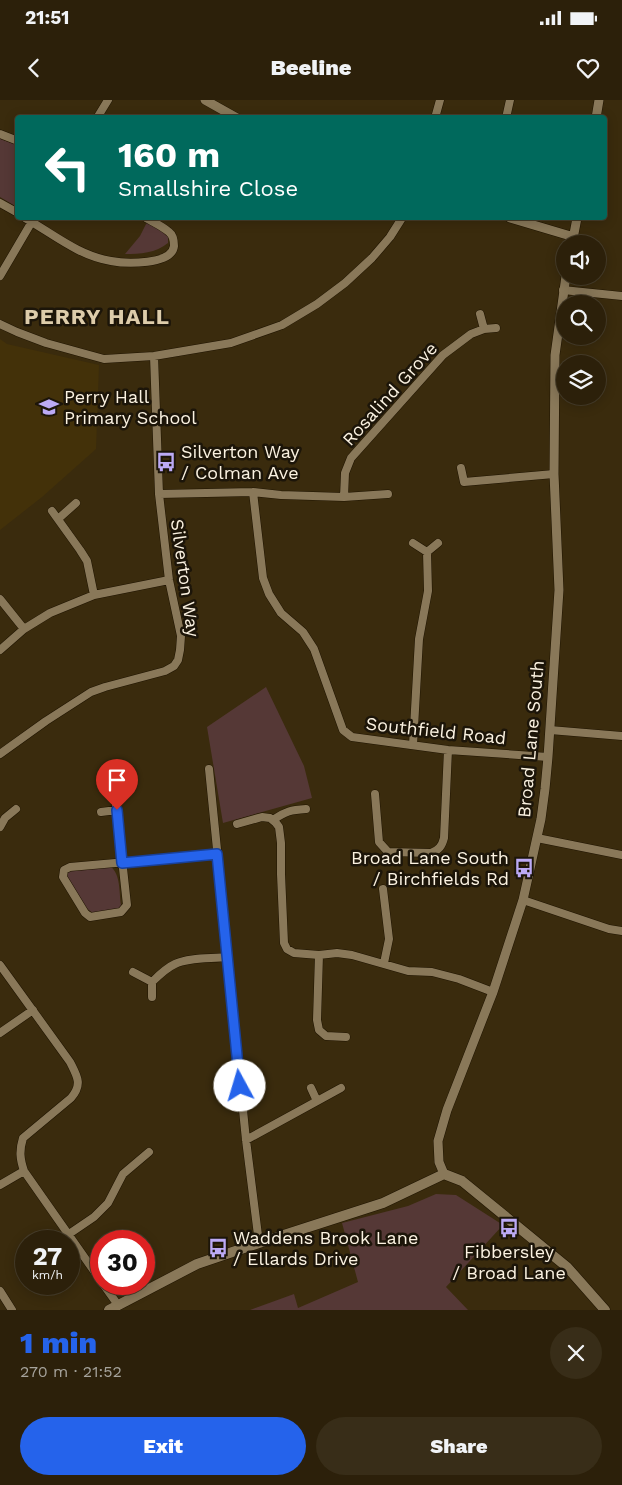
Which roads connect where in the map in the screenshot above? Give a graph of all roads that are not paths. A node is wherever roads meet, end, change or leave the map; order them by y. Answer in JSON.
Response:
{"nodes":[{"id":1,"x":108,"y":100,"type":"edge"},
{"id":2,"x":206,"y":100,"type":"edge"},
{"id":3,"x":440,"y":100,"type":"edge"},
{"id":4,"x":510,"y":100,"type":"edge"},
{"id":5,"x":599,"y":100,"type":"edge"},
{"id":6,"x":99,"y":115,"type":"edge"},
{"id":7,"x":232,"y":115,"type":"edge"},
{"id":8,"x":436,"y":115,"type":"edge"},
{"id":9,"x":507,"y":115,"type":"edge"},
{"id":10,"x":596,"y":115,"type":"edge"},
{"id":11,"x":0,"y":134,"type":"edge"},
{"id":12,"x":15,"y":140,"type":"edge"},
{"id":13,"x":0,"y":203,"type":"edge"},
{"id":14,"x":15,"y":211,"type":"edge"},
{"id":15,"x":29,"y":220,"type":"edge"},
{"id":16,"x":32,"y":220,"type":"edge"},
{"id":17,"x":149,"y":220,"type":"edge"},
{"id":18,"x":401,"y":220,"type":"edge"},
{"id":19,"x":516,"y":220,"type":"edge"},
{"id":20,"x":577,"y":220,"type":"edge"},
{"id":21,"x":559,"y":235,"type":"edge"},
{"id":22,"x":574,"y":235,"type":"edge"},
{"id":23,"x":0,"y":276,"type":"edge"},
{"id":24,"x":564,"y":285,"type":"edge"},
{"id":25,"x":563,"y":290,"type":"junction"},
{"id":26,"x":622,"y":296,"type":"edge"},
{"id":27,"x":480,"y":314,"type":"dead end"},
{"id":28,"x":0,"y":324,"type":"edge"},
{"id":29,"x":496,"y":328,"type":"dead end"},
{"id":30,"x":484,"y":329,"type":"junction"},
{"id":31,"x":154,"y":356,"type":"junction"},
{"id":32,"x":461,"y":468,"type":"dead end"},
{"id":33,"x":554,"y":474,"type":"junction"},
{"id":34,"x":253,"y":492,"type":"junction"},
{"id":35,"x":159,"y":494,"type":"junction"},
{"id":36,"x":388,"y":494,"type":"dead end"},
{"id":37,"x":344,"y":497,"type":"junction"},
{"id":38,"x":76,"y":503,"type":"dead end"},
{"id":39,"x":52,"y":511,"type":"dead end"},
{"id":40,"x":58,"y":519,"type":"junction"},
{"id":41,"x":413,"y":543,"type":"dead end"},
{"id":42,"x":438,"y":543,"type":"dead end"},
{"id":43,"x":427,"y":552,"type":"junction"},
{"id":44,"x":169,"y":580,"type":"junction"},
{"id":45,"x":94,"y":595,"type":"junction"},
{"id":46,"x":0,"y":599,"type":"edge"},
{"id":47,"x":24,"y":629,"type":"junction"},
{"id":48,"x":0,"y":650,"type":"edge"},
{"id":49,"x":550,"y":730,"type":"junction"},
{"id":50,"x":622,"y":736,"type":"edge"},
{"id":51,"x":413,"y":745,"type":"junction"},
{"id":52,"x":448,"y":750,"type":"junction"},
{"id":53,"x":0,"y":754,"type":"edge"},
{"id":54,"x":548,"y":757,"type":"junction"},
{"id":55,"x":209,"y":769,"type":"dead end"},
{"id":56,"x":375,"y":794,"type":"dead end"},
{"id":57,"x":115,"y":795,"type":"dead end"},
{"id":58,"x":16,"y":809,"type":"dead end"},
{"id":59,"x":306,"y":809,"type":"dead end"},
{"id":60,"x":117,"y":810,"type":"junction"},
{"id":61,"x":101,"y":812,"type":"dead end"},
{"id":62,"x":3,"y":814,"type":"edge"},
{"id":63,"x":273,"y":820,"type":"junction"},
{"id":64,"x":237,"y":824,"type":"dead end"},
{"id":65,"x":0,"y":827,"type":"edge"},
{"id":66,"x":537,"y":838,"type":"junction"},
{"id":67,"x":217,"y":854,"type":"junction"},
{"id":68,"x":622,"y":855,"type":"edge"},
{"id":69,"x":122,"y":863,"type":"junction"},
{"id":70,"x":383,"y":890,"type":"dead end"},
{"id":71,"x":523,"y":900,"type":"junction"},
{"id":72,"x":622,"y":930,"type":"edge"},
{"id":73,"x":319,"y":955,"type":"junction"},
{"id":74,"x":227,"y":958,"type":"junction"},
{"id":75,"x":384,"y":963,"type":"junction"},
{"id":76,"x":0,"y":965,"type":"edge"},
{"id":77,"x":133,"y":972,"type":"dead end"},
{"id":78,"x":152,"y":982,"type":"junction"},
{"id":79,"x":493,"y":992,"type":"junction"},
{"id":80,"x":152,"y":997,"type":"dead end"},
{"id":81,"x":33,"y":1010,"type":"junction"},
{"id":82,"x":0,"y":1033,"type":"edge"},
{"id":83,"x":346,"y":1037,"type":"dead end"},
{"id":84,"x":311,"y":1088,"type":"dead end"},
{"id":85,"x":341,"y":1088,"type":"dead end"},
{"id":86,"x":317,"y":1101,"type":"junction"},
{"id":87,"x":246,"y":1140,"type":"junction"},
{"id":88,"x":149,"y":1152,"type":"dead end"},
{"id":89,"x":24,"y":1172,"type":"junction"},
{"id":90,"x":444,"y":1174,"type":"junction"},
{"id":91,"x":0,"y":1185,"type":"edge"},
{"id":92,"x":66,"y":1230,"type":"edge"},
{"id":93,"x":75,"y":1230,"type":"edge"},
{"id":94,"x":260,"y":1243,"type":"junction"},
{"id":95,"x":80,"y":1250,"type":"edge"},
{"id":96,"x":90,"y":1264,"type":"edge"},
{"id":97,"x":0,"y":1290,"type":"edge"},
{"id":98,"x":109,"y":1295,"type":"edge"},
{"id":99,"x":2,"y":1300,"type":"edge"},
{"id":100,"x":114,"y":1308,"type":"edge"},
{"id":101,"x":12,"y":1310,"type":"edge"},
{"id":102,"x":605,"y":1310,"type":"edge"}],
"edges":[{"from":1,"to":6,"type":"street"},
{"from":2,"to":7,"type":"street"},
{"from":3,"to":8,"type":"street"},
{"from":4,"to":9,"type":"street"},
{"from":5,"to":10,"type":"street"},
{"from":11,"to":12,"type":"street"},
{"from":13,"to":14,"type":"street"},
{"from":15,"to":23,"type":"street"},
{"from":16,"to":17,"type":"street"},
{"from":18,"to":31,"type":"street"},
{"from":19,"to":21,"type":"street"},
{"from":20,"to":22,"type":"street"},
{"from":24,"to":25,"type":"street","name":"Broad Lane South"},
{"from":25,"to":26,"type":"street"},
{"from":25,"to":33,"type":"street","name":"Broad Lane South"},
{"from":27,"to":30,"type":"street"},
{"from":28,"to":31,"type":"street"},
{"from":29,"to":30,"type":"street","name":"Rosalind Grove"},
{"from":30,"to":37,"type":"street","name":"Rosalind Grove"},
{"from":31,"to":35,"type":"street","name":"Silverton Way"},
{"from":32,"to":33,"type":"street"},
{"from":33,"to":49,"type":"street","name":"Broad Lane South"},
{"from":34,"to":35,"type":"street"},
{"from":34,"to":37,"type":"street"},
{"from":34,"to":51,"type":"street","name":"Southfield Road"},
{"from":35,"to":44,"type":"street","name":"Silverton Way"},
{"from":36,"to":37,"type":"street"},
{"from":38,"to":40,"type":"street"},
{"from":39,"to":40,"type":"street"},
{"from":40,"to":45,"type":"street"},
{"from":41,"to":43,"type":"street"},
{"from":42,"to":43,"type":"street"},
{"from":43,"to":51,"type":"street"},
{"from":44,"to":45,"type":"street"},
{"from":44,"to":53,"type":"street","name":"Silverton Way"},
{"from":45,"to":47,"type":"street"},
{"from":46,"to":47,"type":"street"},
{"from":47,"to":48,"type":"street"},
{"from":49,"to":50,"type":"street"},
{"from":49,"to":54,"type":"street","name":"Broad Lane South"},
{"from":51,"to":52,"type":"street","name":"Southfield Road"},
{"from":52,"to":54,"type":"street","name":"Southfield Road"},
{"from":52,"to":56,"type":"street"},
{"from":54,"to":66,"type":"street","name":"Broad Lane South"},
{"from":55,"to":67,"type":"street"},
{"from":57,"to":60,"type":"street"},
{"from":58,"to":62,"type":"street"},
{"from":59,"to":63,"type":"street"},
{"from":60,"to":61,"type":"street"},
{"from":60,"to":69,"type":"street"},
{"from":62,"to":65,"type":"street"},
{"from":63,"to":64,"type":"street"},
{"from":63,"to":73,"type":"street"},
{"from":66,"to":68,"type":"street"},
{"from":66,"to":71,"type":"street","name":"Broad Lane South"},
{"from":67,"to":69,"type":"street"},
{"from":67,"to":74,"type":"street"},
{"from":69,"to":69,"type":"street"},
{"from":70,"to":75,"type":"street"},
{"from":71,"to":72,"type":"street"},
{"from":71,"to":79,"type":"street","name":"Broad Lane South"},
{"from":73,"to":75,"type":"street"},
{"from":73,"to":83,"type":"street"},
{"from":74,"to":78,"type":"street"},
{"from":74,"to":87,"type":"street"},
{"from":75,"to":79,"type":"street"},
{"from":76,"to":81,"type":"street"},
{"from":77,"to":78,"type":"street"},
{"from":78,"to":80,"type":"street"},
{"from":79,"to":90,"type":"street","name":"Broad Lane South"},
{"from":81,"to":82,"type":"street"},
{"from":81,"to":89,"type":"street"},
{"from":84,"to":86,"type":"street"},
{"from":85,"to":86,"type":"street"},
{"from":86,"to":87,"type":"street"},
{"from":87,"to":94,"type":"street"},
{"from":88,"to":93,"type":"street"},
{"from":89,"to":91,"type":"street"},
{"from":89,"to":92,"type":"street"},
{"from":90,"to":94,"type":"main road"},
{"from":90,"to":102,"type":"main road"},
{"from":94,"to":100,"type":"main road"},
{"from":95,"to":96,"type":"street"},
{"from":97,"to":99,"type":"street"},
{"from":98,"to":100,"type":"street"},
{"from":99,"to":101,"type":"street"}]}
